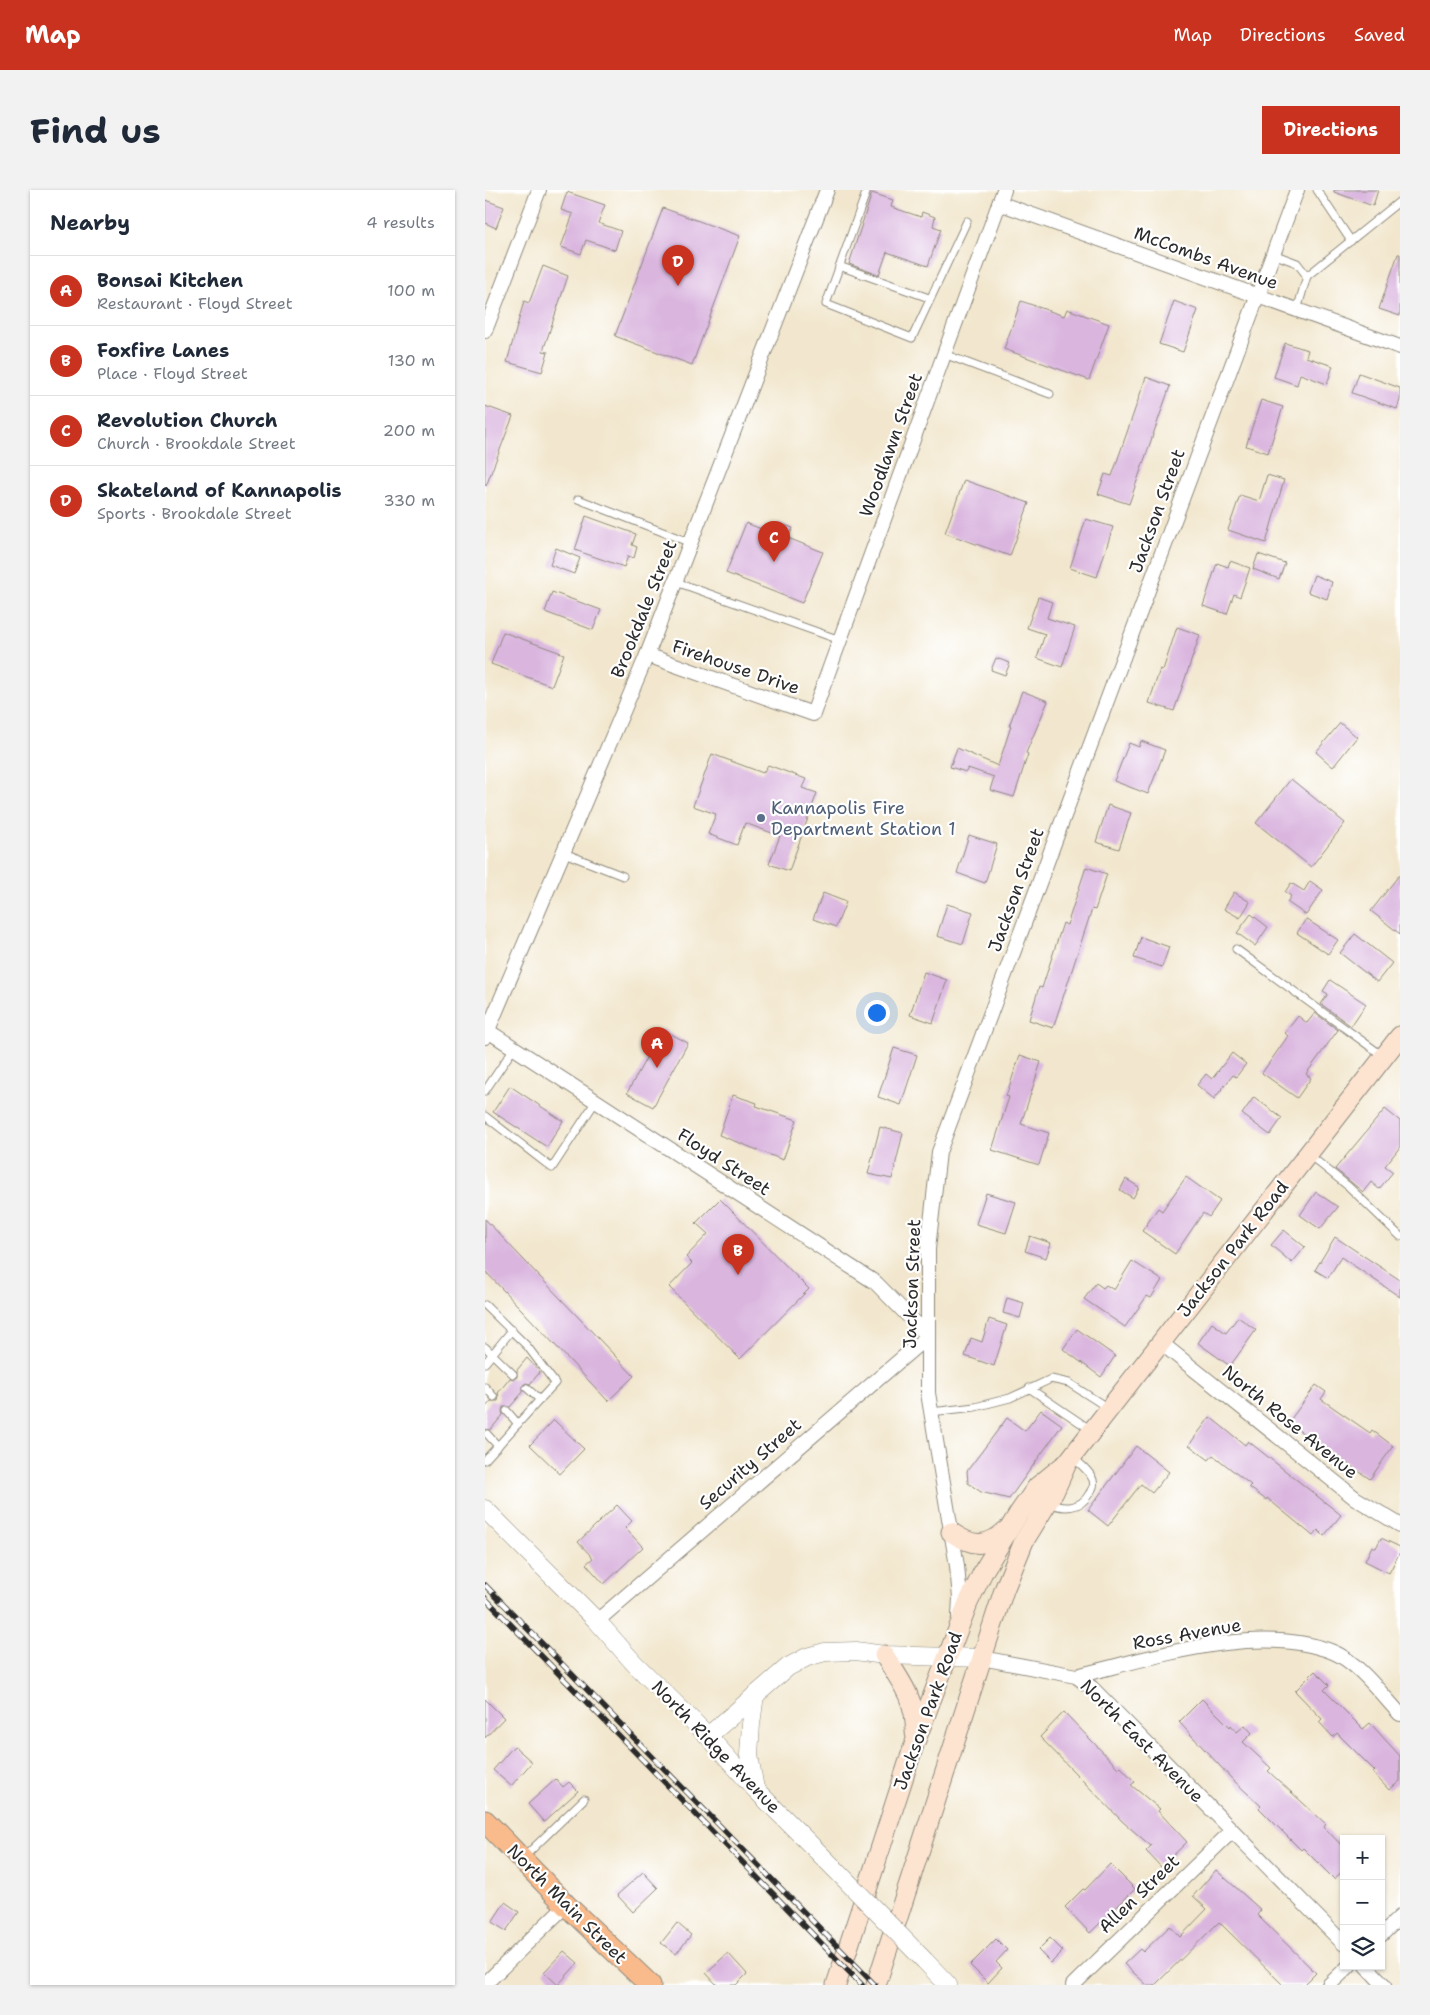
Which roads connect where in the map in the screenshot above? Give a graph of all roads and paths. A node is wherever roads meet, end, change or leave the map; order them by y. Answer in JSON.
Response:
{"nodes":[{"id":1,"x":539,"y":190,"type":"edge"},
{"id":2,"x":827,"y":190,"type":"edge"},
{"id":3,"x":867,"y":190,"type":"edge"},
{"id":4,"x":1297,"y":190,"type":"edge"},
{"id":5,"x":1317,"y":190,"type":"edge"},
{"id":6,"x":1002,"y":196,"type":"edge"},
{"id":7,"x":1400,"y":201,"type":"edge"},
{"id":8,"x":967,"y":220,"type":"dead end"},
{"id":9,"x":1351,"y":241,"type":"junction"},
{"id":10,"x":1273,"y":254,"type":"junction"},
{"id":11,"x":839,"y":266,"type":"junction"},
{"id":12,"x":1307,"y":276,"type":"junction"},
{"id":13,"x":1257,"y":296,"type":"junction"},
{"id":14,"x":929,"y":298,"type":"junction"},
{"id":15,"x":1297,"y":310,"type":"junction"},
{"id":16,"x":485,"y":331,"type":"edge"},
{"id":17,"x":1400,"y":347,"type":"edge"},
{"id":18,"x":944,"y":354,"type":"junction"},
{"id":19,"x":1050,"y":394,"type":"dead end"},
{"id":20,"x":577,"y":499,"type":"dead end"},
{"id":21,"x":691,"y":543,"type":"junction"},
{"id":22,"x":676,"y":582,"type":"junction"},
{"id":23,"x":840,"y":640,"type":"junction"},
{"id":24,"x":647,"y":655,"type":"junction"},
{"id":25,"x":813,"y":714,"type":"joint"},
{"id":26,"x":563,"y":853,"type":"junction"},
{"id":27,"x":623,"y":876,"type":"dead end"},
{"id":28,"x":1236,"y":950,"type":"dead end"},
{"id":29,"x":487,"y":1034,"type":"edge"},
{"id":30,"x":1400,"y":1036,"type":"edge"},
{"id":31,"x":514,"y":1048,"type":"junction"},
{"id":32,"x":1384,"y":1056,"type":"junction"},
{"id":33,"x":485,"y":1091,"type":"edge"},
{"id":34,"x":596,"y":1101,"type":"junction"},
{"id":35,"x":485,"y":1116,"type":"edge"},
{"id":36,"x":1307,"y":1154,"type":"junction"},
{"id":37,"x":1400,"y":1236,"type":"edge"},
{"id":38,"x":485,"y":1305,"type":"edge"},
{"id":39,"x":511,"y":1330,"type":"junction"},
{"id":40,"x":928,"y":1336,"type":"junction"},
{"id":41,"x":1160,"y":1342,"type":"junction"},
{"id":42,"x":485,"y":1347,"type":"edge"},
{"id":43,"x":493,"y":1354,"type":"junction"},
{"id":44,"x":485,"y":1364,"type":"edge"},
{"id":45,"x":513,"y":1374,"type":"dead end"},
{"id":46,"x":485,"y":1387,"type":"edge"},
{"id":47,"x":527,"y":1388,"type":"dead end"},
{"id":48,"x":1029,"y":1388,"type":"junction"},
{"id":49,"x":495,"y":1397,"type":"dead end"},
{"id":50,"x":540,"y":1400,"type":"junction"},
{"id":51,"x":1108,"y":1408,"type":"junction"},
{"id":52,"x":507,"y":1411,"type":"dead end"},
{"id":53,"x":931,"y":1412,"type":"junction"},
{"id":54,"x":518,"y":1424,"type":"junction"},
{"id":55,"x":1091,"y":1430,"type":"junction"},
{"id":56,"x":487,"y":1434,"type":"dead end"},
{"id":57,"x":497,"y":1446,"type":"junction"},
{"id":58,"x":1069,"y":1459,"type":"junction"},
{"id":59,"x":485,"y":1460,"type":"edge"},
{"id":60,"x":1048,"y":1501,"type":"junction"},
{"id":61,"x":485,"y":1509,"type":"edge"},
{"id":62,"x":1400,"y":1525,"type":"edge"},
{"id":63,"x":1010,"y":1526,"type":"junction"},
{"id":64,"x":951,"y":1532,"type":"junction"},
{"id":65,"x":597,"y":1621,"type":"junction"},
{"id":66,"x":957,"y":1631,"type":"junction"},
{"id":67,"x":884,"y":1655,"type":"junction"},
{"id":68,"x":947,"y":1657,"type":"junction"},
{"id":69,"x":982,"y":1658,"type":"junction"},
{"id":70,"x":1076,"y":1676,"type":"junction"},
{"id":71,"x":755,"y":1695,"type":"junction"},
{"id":72,"x":1400,"y":1714,"type":"edge"},
{"id":73,"x":708,"y":1736,"type":"junction"},
{"id":74,"x":912,"y":1749,"type":"junction"},
{"id":75,"x":755,"y":1790,"type":"junction"},
{"id":76,"x":584,"y":1799,"type":"dead end"},
{"id":77,"x":485,"y":1821,"type":"edge"},
{"id":78,"x":1232,"y":1831,"type":"junction"},
{"id":79,"x":522,"y":1859,"type":"junction"},
{"id":80,"x":566,"y":1905,"type":"junction"},
{"id":81,"x":1400,"y":1917,"type":"edge"},
{"id":82,"x":1385,"y":1931,"type":"edge"},
{"id":83,"x":1340,"y":1940,"type":"edge"},
{"id":84,"x":1345,"y":1970,"type":"edge"},
{"id":85,"x":1370,"y":1970,"type":"edge"},
{"id":86,"x":485,"y":1984,"type":"edge"},
{"id":87,"x":650,"y":1985,"type":"edge"},
{"id":88,"x":836,"y":1985,"type":"edge"},
{"id":89,"x":876,"y":1985,"type":"edge"},
{"id":90,"x":948,"y":1985,"type":"edge"},
{"id":91,"x":1073,"y":1985,"type":"edge"},
{"id":92,"x":1329,"y":1985,"type":"edge"},
{"id":93,"x":1384,"y":1985,"type":"edge"}],
"edges":[{"from":1,"to":16,"type":"street"},
{"from":2,"to":21,"type":"street","name":"Brookdale Street"},
{"from":3,"to":11,"type":"lane"},
{"from":4,"to":10,"type":"street","name":"Jackson Street"},
{"from":5,"to":9,"type":"lane"},
{"from":6,"to":13,"type":"street","name":"McCombs Avenue"},
{"from":6,"to":18,"type":"street","name":"Woodlawn Street"},
{"from":7,"to":9,"type":"lane"},
{"from":8,"to":14,"type":"lane"},
{"from":9,"to":12,"type":"lane"},
{"from":10,"to":12,"type":"lane"},
{"from":10,"to":13,"type":"street","name":"Jackson Street"},
{"from":11,"to":14,"type":"lane"},
{"from":11,"to":14,"type":"lane"},
{"from":12,"to":15,"type":"lane"},
{"from":13,"to":15,"type":"street","name":"McCombs Avenue"},
{"from":13,"to":40,"type":"street","name":"Jackson Street"},
{"from":15,"to":17,"type":"street","name":"McCombs Avenue"},
{"from":18,"to":19,"type":"lane"},
{"from":18,"to":23,"type":"street","name":"Woodlawn Street"},
{"from":20,"to":21,"type":"lane"},
{"from":21,"to":22,"type":"street","name":"Brookdale Street"},
{"from":22,"to":23,"type":"lane"},
{"from":22,"to":24,"type":"street","name":"Brookdale Street"},
{"from":23,"to":25,"type":"street","name":"Woodlawn Street"},
{"from":24,"to":25,"type":"street","name":"Firehouse Drive"},
{"from":24,"to":26,"type":"street","name":"Brookdale Street"},
{"from":26,"to":27,"type":"lane"},
{"from":26,"to":29,"type":"street","name":"Brookdale Street"},
{"from":28,"to":32,"type":"lane"},
{"from":29,"to":31,"type":"street","name":"Floyd Street"},
{"from":30,"to":32,"type":"main road","name":"Jackson Park Road"},
{"from":31,"to":33,"type":"lane"},
{"from":31,"to":34,"type":"street","name":"Floyd Street"},
{"from":32,"to":36,"type":"main road","name":"Jackson Park Road"},
{"from":34,"to":35,"type":"lane"},
{"from":34,"to":40,"type":"street","name":"Floyd Street"},
{"from":36,"to":37,"type":"lane"},
{"from":36,"to":41,"type":"main road","name":"Jackson Park Road"},
{"from":38,"to":39,"type":"lane"},
{"from":39,"to":43,"type":"lane"},
{"from":39,"to":50,"type":"lane"},
{"from":40,"to":53,"type":"street","name":"Jackson Street"},
{"from":40,"to":65,"type":"street","name":"Security Street"},
{"from":41,"to":51,"type":"main road","name":"Jackson Park Road"},
{"from":41,"to":62,"type":"street","name":"North Rose Avenue"},
{"from":42,"to":43,"type":"lane"},
{"from":43,"to":44,"type":"lane"},
{"from":43,"to":45,"type":"lane"},
{"from":46,"to":49,"type":"lane"},
{"from":47,"to":50,"type":"lane"},
{"from":48,"to":51,"type":"lane"},
{"from":48,"to":53,"type":"lane"},
{"from":48,"to":55,"type":"lane"},
{"from":50,"to":54,"type":"lane"},
{"from":51,"to":55,"type":"main road","name":"Jackson Park Road"},
{"from":52,"to":54,"type":"lane"},
{"from":53,"to":64,"type":"street","name":"Jackson Street"},
{"from":54,"to":57,"type":"lane"},
{"from":55,"to":58,"type":"main road","name":"Jackson Park Road"},
{"from":56,"to":57,"type":"lane"},
{"from":57,"to":59,"type":"lane"},
{"from":58,"to":60,"type":"main road","name":"Jackson Park Road"},
{"from":58,"to":60,"type":"lane"},
{"from":58,"to":63,"type":"main road","name":"Jackson Park Road"},
{"from":60,"to":69,"type":"main road","name":"Jackson Park Road"},
{"from":61,"to":65,"type":"street","name":"North Ridge Avenue"},
{"from":63,"to":64,"type":"main road"},
{"from":63,"to":66,"type":"main road","name":"Jackson Park Road"},
{"from":64,"to":66,"type":"street","name":"Jackson Street"},
{"from":65,"to":73,"type":"street","name":"North Ridge Avenue"},
{"from":66,"to":68,"type":"main road","name":"Jackson Park Road"},
{"from":67,"to":68,"type":"street","name":"North East Avenue"},
{"from":67,"to":71,"type":"street","name":"North East Avenue"},
{"from":67,"to":74,"type":"main road"},
{"from":68,"to":69,"type":"street","name":"North East Avenue"},
{"from":68,"to":74,"type":"main road","name":"Jackson Park Road"},
{"from":69,"to":70,"type":"street","name":"North East Avenue"},
{"from":69,"to":89,"type":"main road","name":"Jackson Park Road"},
{"from":70,"to":72,"type":"street","name":"Ross Avenue"},
{"from":70,"to":78,"type":"street","name":"North East Avenue"},
{"from":71,"to":73,"type":"street","name":"North East Avenue"},
{"from":71,"to":75,"type":"street"},
{"from":73,"to":75,"type":"street","name":"North Ridge Avenue"},
{"from":74,"to":88,"type":"main road","name":"Jackson Park Road"},
{"from":75,"to":90,"type":"street","name":"North Ridge Avenue","bridge":true},
{"from":76,"to":79,"type":"lane"},
{"from":77,"to":79,"type":"main road","name":"North Main Street"},
{"from":78,"to":83,"type":"street","name":"North East Avenue"},
{"from":78,"to":91,"type":"street","name":"Allen Street"},
{"from":79,"to":80,"type":"main road","name":"North Main Street"},
{"from":80,"to":86,"type":"street"},
{"from":80,"to":87,"type":"main road","name":"North Main Street"},
{"from":81,"to":82,"type":"street"},
{"from":84,"to":92,"type":"street"},
{"from":85,"to":93,"type":"street"}]}
